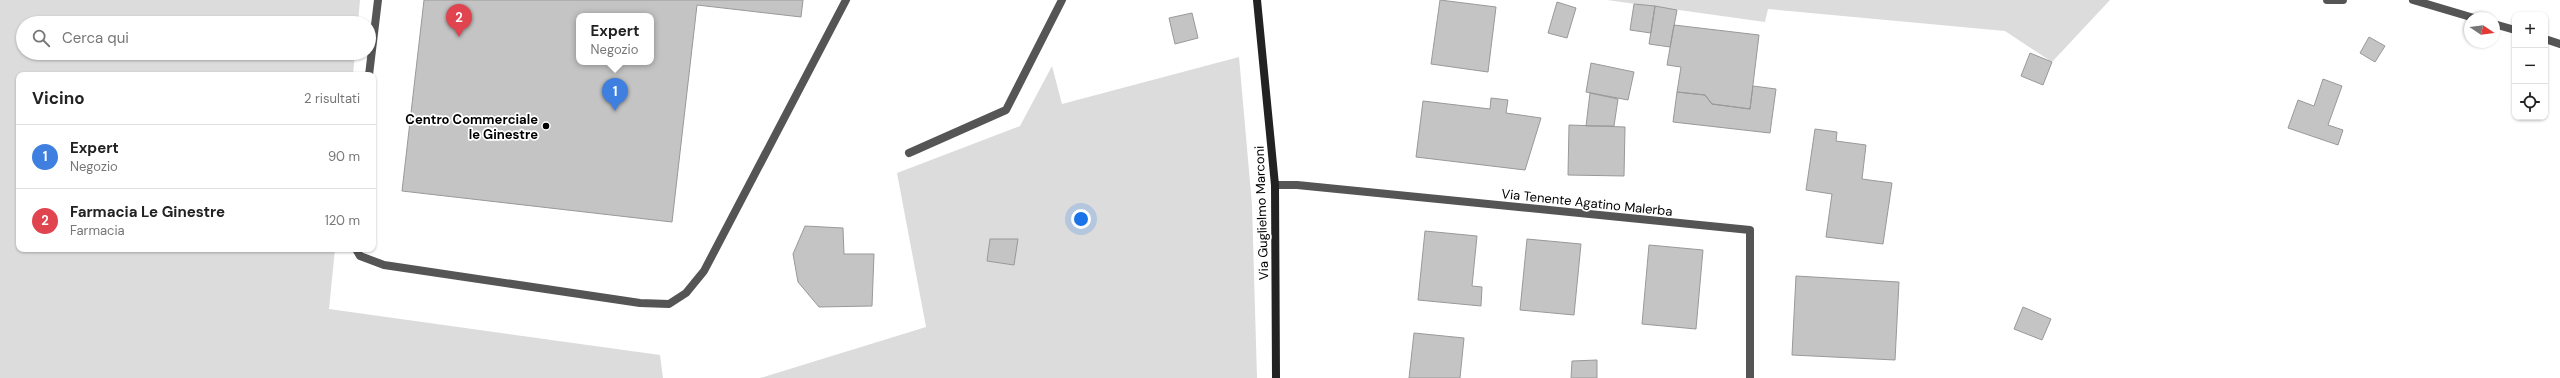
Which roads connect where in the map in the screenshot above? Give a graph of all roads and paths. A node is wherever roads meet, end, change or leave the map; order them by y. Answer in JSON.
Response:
{"nodes":[{"id":1,"x":378,"y":0,"type":"edge"},
{"id":2,"x":846,"y":0,"type":"edge"},
{"id":3,"x":1062,"y":0,"type":"edge"},
{"id":4,"x":1258,"y":0,"type":"edge"},
{"id":5,"x":2327,"y":0,"type":"edge"},
{"id":6,"x":2343,"y":0,"type":"edge"},
{"id":7,"x":2414,"y":0,"type":"edge"},
{"id":8,"x":2464,"y":15,"type":"edge"},
{"id":9,"x":376,"y":17,"type":"edge"},
{"id":10,"x":2500,"y":26,"type":"edge"},
{"id":11,"x":2512,"y":29,"type":"edge"},
{"id":12,"x":2548,"y":40,"type":"edge"},
{"id":13,"x":2560,"y":44,"type":"edge"},
{"id":14,"x":371,"y":60,"type":"edge"},
{"id":15,"x":369,"y":72,"type":"edge"},
{"id":16,"x":909,"y":153,"type":"dead end"},
{"id":17,"x":1274,"y":185,"type":"junction"},
{"id":18,"x":358,"y":252,"type":"edge"},
{"id":19,"x":1276,"y":378,"type":"edge"},
{"id":20,"x":1750,"y":378,"type":"edge"}],
"edges":[{"from":1,"to":9,"type":"street"},
{"from":2,"to":18,"type":"street"},
{"from":3,"to":16,"type":"street"},
{"from":4,"to":17,"type":"main road","name":"Via Guglielmo Marconi"},
{"from":5,"to":6,"type":"street"},
{"from":7,"to":8,"type":"street"},
{"from":10,"to":11,"type":"street"},
{"from":12,"to":13,"type":"street"},
{"from":14,"to":15,"type":"street"},
{"from":17,"to":19,"type":"main road","name":"Via Guglielmo Marconi"},
{"from":17,"to":20,"type":"street","name":"Via Tenente Agatino Malerba"}]}
